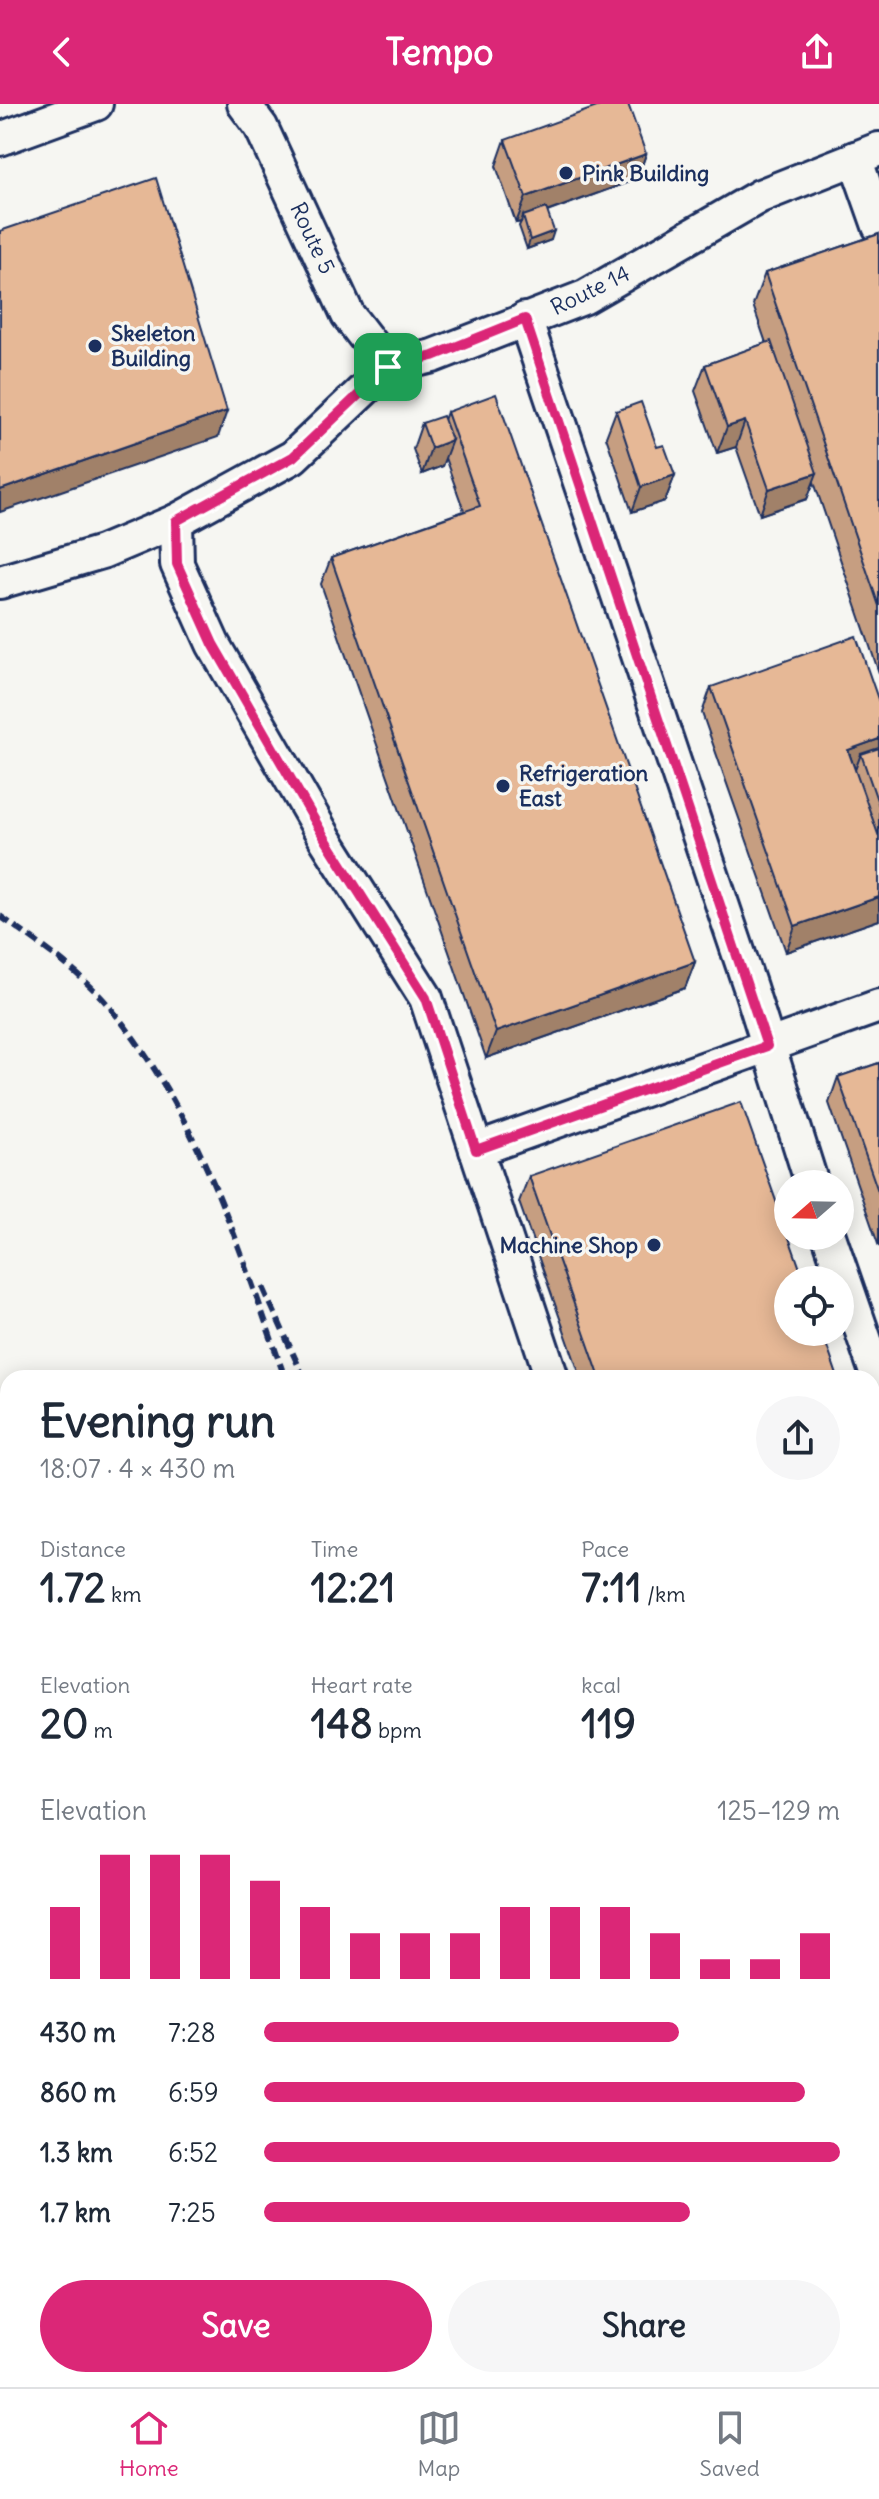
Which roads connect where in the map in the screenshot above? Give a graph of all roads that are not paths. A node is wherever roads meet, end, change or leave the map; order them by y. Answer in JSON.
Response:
{"nodes":[{"id":1,"x":96,"y":104,"type":"edge"},
{"id":2,"x":244,"y":104,"type":"edge"},
{"id":3,"x":0,"y":139,"type":"edge"},
{"id":4,"x":867,"y":154,"type":"edge"},
{"id":5,"x":879,"y":226,"type":"edge"},
{"id":6,"x":525,"y":319,"type":"junction"},
{"id":7,"x":388,"y":367,"type":"junction"},
{"id":8,"x":176,"y":521,"type":"junction"},
{"id":9,"x":0,"y":582,"type":"edge"},
{"id":10,"x":879,"y":1006,"type":"edge"},
{"id":11,"x":767,"y":1046,"type":"junction"},
{"id":12,"x":476,"y":1150,"type":"junction"},
{"id":13,"x":807,"y":1170,"type":"edge"},
{"id":14,"x":834,"y":1250,"type":"edge"},
{"id":15,"x":549,"y":1370,"type":"edge"},
{"id":16,"x":875,"y":1370,"type":"edge"}],
"edges":[{"from":1,"to":3,"type":"street"},
{"from":2,"to":7,"type":"street","name":"Route 5"},
{"from":4,"to":5,"type":"street"},
{"from":4,"to":6,"type":"street","name":"Route 14"},
{"from":6,"to":7,"type":"street","name":"Route 14"},
{"from":6,"to":11,"type":"street"},
{"from":7,"to":8,"type":"street","name":"Route 14"},
{"from":8,"to":9,"type":"street","name":"Route 14"},
{"from":8,"to":12,"type":"street"},
{"from":10,"to":11,"type":"street"},
{"from":11,"to":12,"type":"street"},
{"from":11,"to":13,"type":"street"},
{"from":12,"to":15,"type":"street"},
{"from":14,"to":16,"type":"street"}]}
